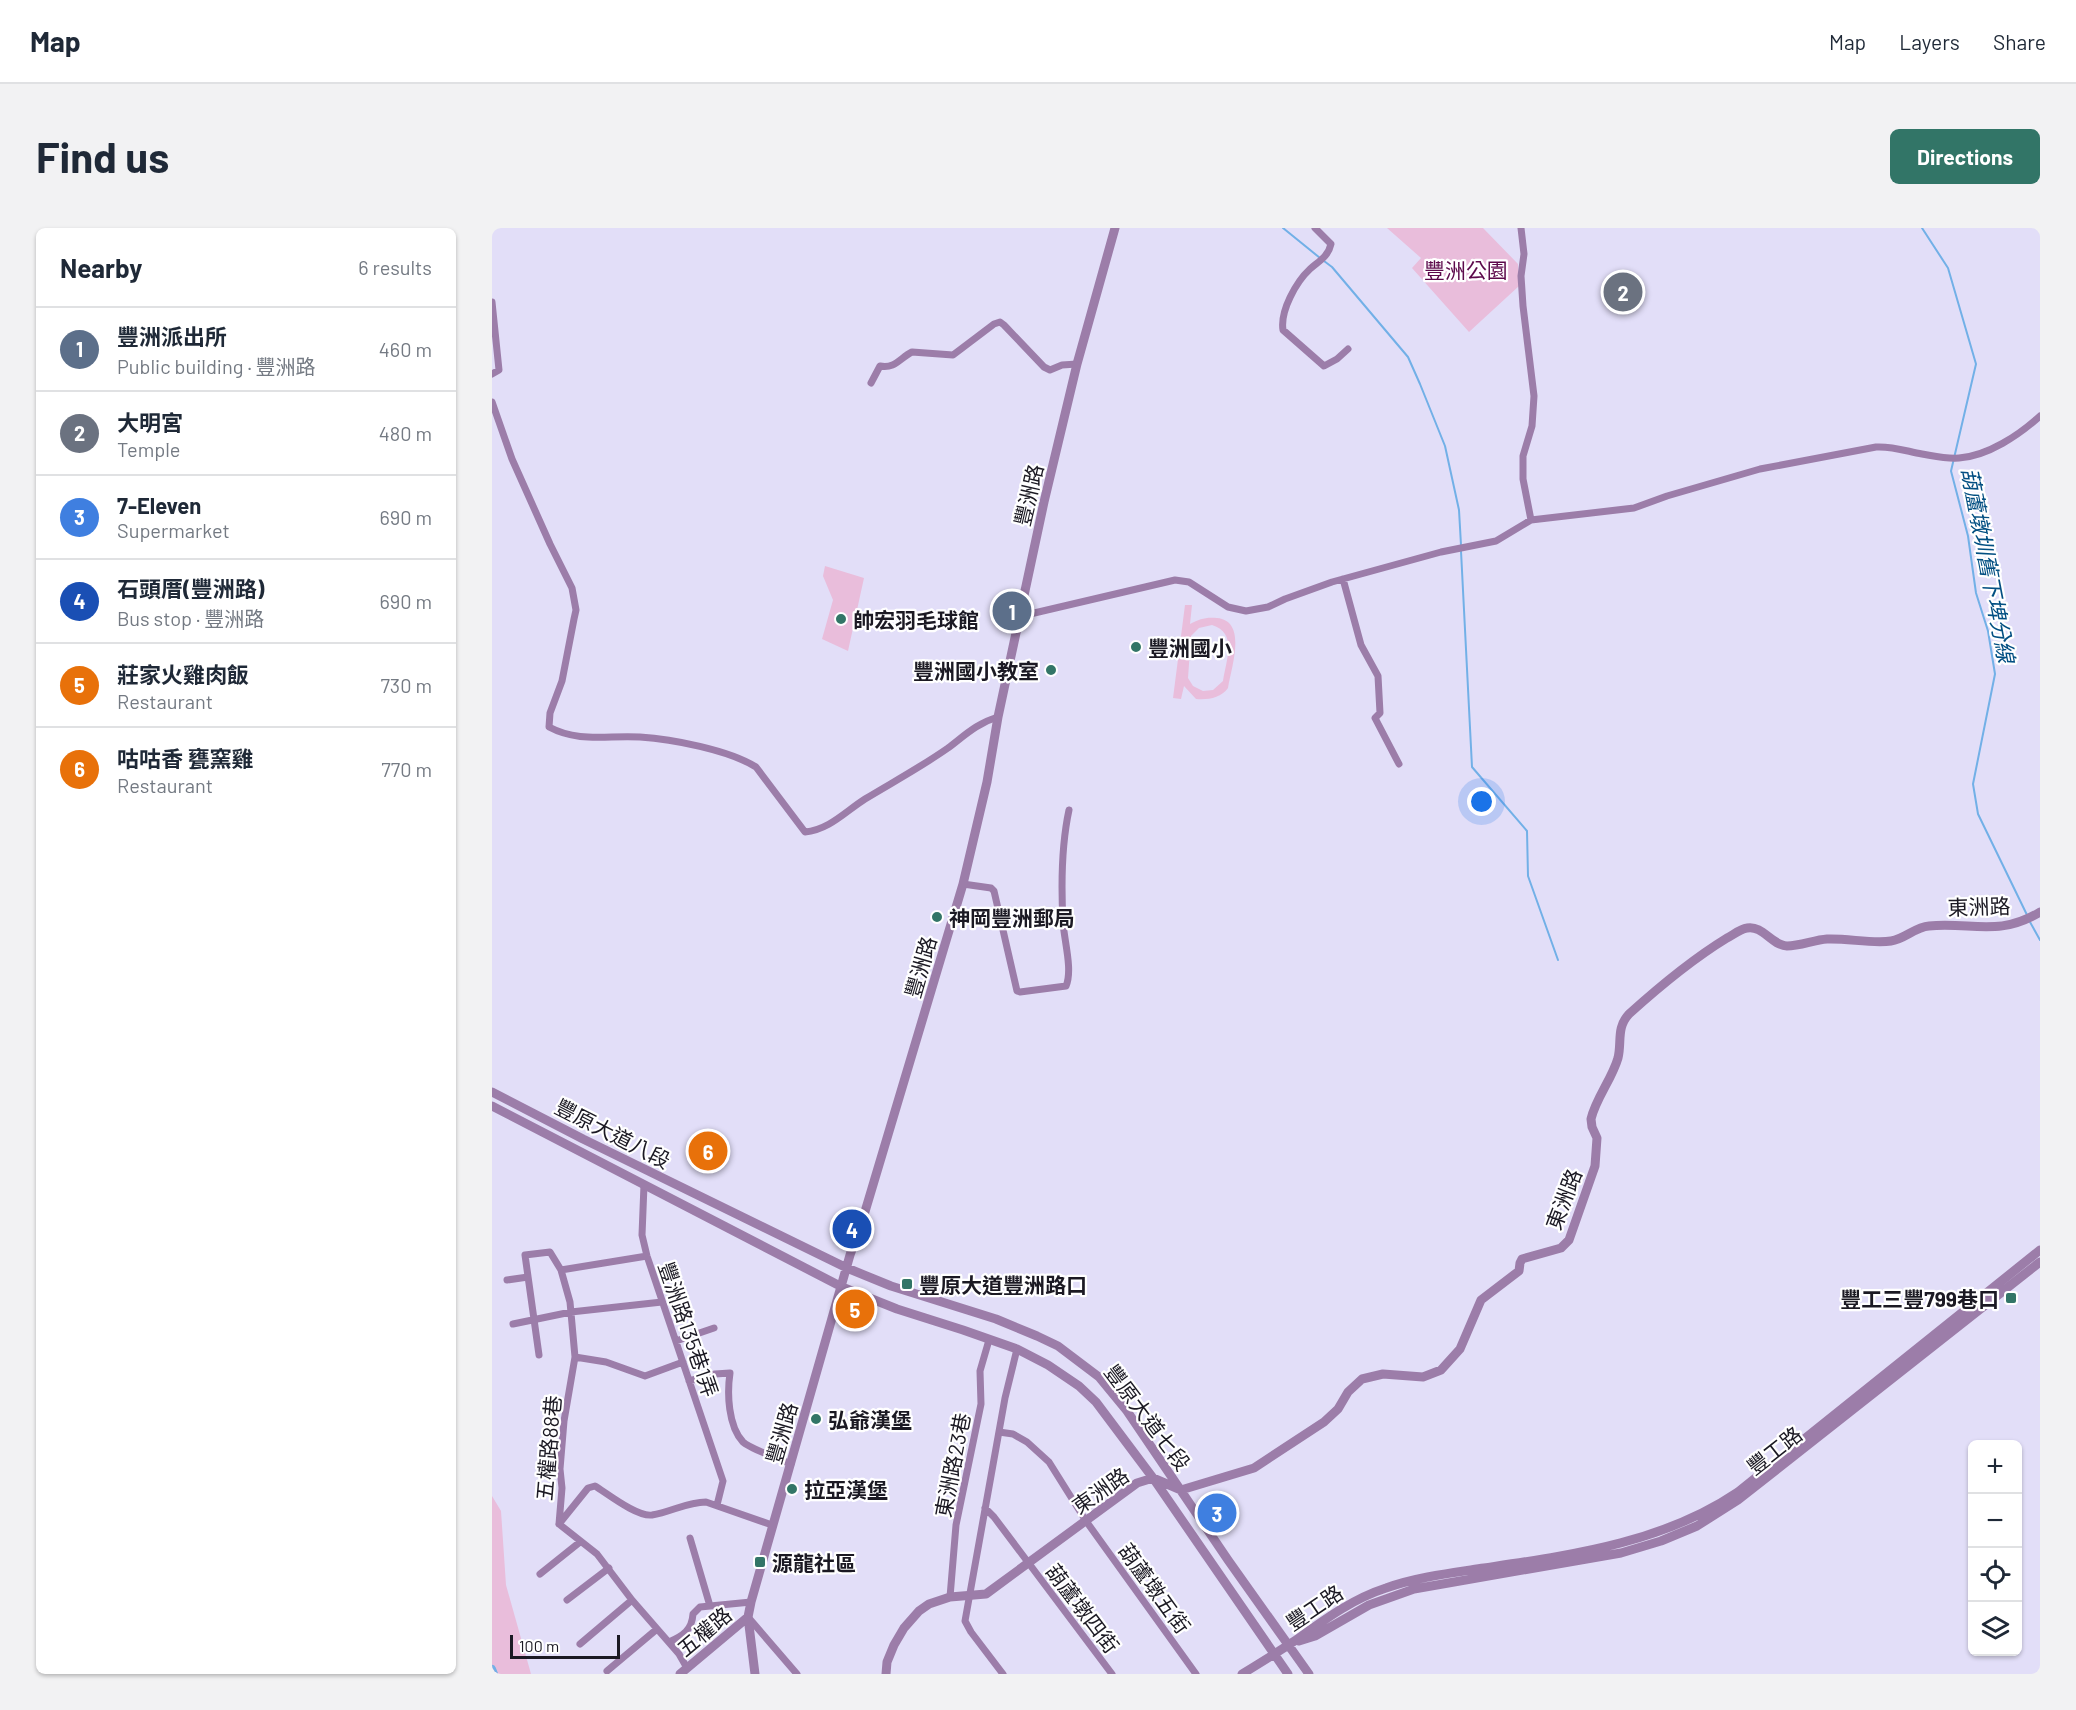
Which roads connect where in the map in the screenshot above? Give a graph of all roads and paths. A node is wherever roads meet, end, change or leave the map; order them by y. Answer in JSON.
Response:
{"nodes":[{"id":1,"x":1115,"y":228,"type":"edge"},
{"id":2,"x":1315,"y":228,"type":"edge"},
{"id":3,"x":1521,"y":228,"type":"edge"},
{"id":4,"x":492,"y":302,"type":"edge"},
{"id":5,"x":1348,"y":349,"type":"dead end"},
{"id":6,"x":1077,"y":364,"type":"junction"},
{"id":7,"x":492,"y":374,"type":"edge"},
{"id":8,"x":871,"y":383,"type":"dead end"},
{"id":9,"x":492,"y":402,"type":"edge"},
{"id":10,"x":2040,"y":416,"type":"edge"},
{"id":11,"x":1532,"y":520,"type":"junction"},
{"id":12,"x":1343,"y":579,"type":"junction"},
{"id":13,"x":1021,"y":613,"type":"junction"},
{"id":14,"x":998,"y":717,"type":"junction"},
{"id":15,"x":1398,"y":764,"type":"dead end"},
{"id":16,"x":1069,"y":810,"type":"dead end"},
{"id":17,"x":963,"y":884,"type":"junction"},
{"id":18,"x":2032,"y":917,"type":"edge"},
{"id":19,"x":492,"y":1092,"type":"edge"},
{"id":20,"x":492,"y":1106,"type":"edge"},
{"id":21,"x":644,"y":1185,"type":"junction"},
{"id":22,"x":2040,"y":1250,"type":"edge"},
{"id":23,"x":647,"y":1256,"type":"junction"},
{"id":24,"x":2040,"y":1262,"type":"edge"},
{"id":25,"x":848,"y":1268,"type":"junction"},
{"id":26,"x":561,"y":1270,"type":"junction"},
{"id":27,"x":528,"y":1277,"type":"junction"},
{"id":28,"x":507,"y":1280,"type":"dead end"},
{"id":29,"x":842,"y":1287,"type":"junction"},
{"id":30,"x":662,"y":1302,"type":"junction"},
{"id":31,"x":571,"y":1312,"type":"junction"},
{"id":32,"x":533,"y":1318,"type":"junction"},
{"id":33,"x":513,"y":1324,"type":"dead end"},
{"id":34,"x":714,"y":1328,"type":"dead end"},
{"id":35,"x":989,"y":1340,"type":"junction"},
{"id":36,"x":676,"y":1341,"type":"junction"},
{"id":37,"x":1017,"y":1349,"type":"junction"},
{"id":38,"x":539,"y":1355,"type":"dead end"},
{"id":39,"x":575,"y":1357,"type":"junction"},
{"id":40,"x":683,"y":1362,"type":"junction"},
{"id":41,"x":689,"y":1381,"type":"junction"},
{"id":42,"x":999,"y":1432,"type":"junction"},
{"id":43,"x":791,"y":1464,"type":"junction"},
{"id":44,"x":1153,"y":1478,"type":"junction"},
{"id":45,"x":1181,"y":1490,"type":"junction"},
{"id":46,"x":717,"y":1505,"type":"junction"},
{"id":47,"x":985,"y":1508,"type":"junction"},
{"id":48,"x":1086,"y":1521,"type":"junction"},
{"id":49,"x":559,"y":1524,"type":"junction"},
{"id":50,"x":772,"y":1525,"type":"junction"},
{"id":51,"x":690,"y":1538,"type":"dead end"},
{"id":52,"x":580,"y":1542,"type":"junction"},
{"id":53,"x":1028,"y":1562,"type":"junction"},
{"id":54,"x":609,"y":1568,"type":"junction"},
{"id":55,"x":540,"y":1574,"type":"dead end"},
{"id":56,"x":969,"y":1595,"type":"junction"},
{"id":57,"x":950,"y":1597,"type":"junction"},
{"id":58,"x":567,"y":1600,"type":"dead end"},
{"id":59,"x":632,"y":1600,"type":"junction"},
{"id":60,"x":751,"y":1602,"type":"junction"},
{"id":61,"x":710,"y":1606,"type":"junction"},
{"id":62,"x":748,"y":1617,"type":"junction"},
{"id":63,"x":657,"y":1629,"type":"junction"},
{"id":64,"x":669,"y":1642,"type":"junction"},
{"id":65,"x":580,"y":1644,"type":"dead end"},
{"id":66,"x":1288,"y":1645,"type":"junction"},
{"id":67,"x":1275,"y":1653,"type":"junction"},
{"id":68,"x":607,"y":1671,"type":"dead end"},
{"id":69,"x":684,"y":1671,"type":"edge"},
{"id":70,"x":755,"y":1674,"type":"edge"},
{"id":71,"x":797,"y":1674,"type":"edge"},
{"id":72,"x":886,"y":1674,"type":"edge"},
{"id":73,"x":1003,"y":1674,"type":"edge"},
{"id":74,"x":1112,"y":1674,"type":"edge"},
{"id":75,"x":1196,"y":1674,"type":"edge"},
{"id":76,"x":1242,"y":1674,"type":"edge"},
{"id":77,"x":1288,"y":1674,"type":"edge"},
{"id":78,"x":1309,"y":1674,"type":"edge"}],
"edges":[{"from":1,"to":6,"type":"street","name":"豐洲路"},
{"from":2,"to":5,"type":"street"},
{"from":3,"to":11,"type":"street"},
{"from":4,"to":7,"type":"street"},
{"from":6,"to":8,"type":"street"},
{"from":6,"to":13,"type":"street","name":"豐洲路"},
{"from":9,"to":14,"type":"street"},
{"from":10,"to":11,"type":"street"},
{"from":11,"to":12,"type":"street"},
{"from":12,"to":13,"type":"street"},
{"from":12,"to":15,"type":"street"},
{"from":13,"to":14,"type":"street","name":"豐洲路"},
{"from":14,"to":17,"type":"street","name":"豐洲路"},
{"from":16,"to":17,"type":"street"},
{"from":17,"to":25,"type":"street","name":"豐洲路"},
{"from":18,"to":45,"type":"street","name":"東洲路"},
{"from":19,"to":25,"type":"street","name":"豐原大道八段"},
{"from":20,"to":21,"type":"street","name":"豐原大道八段"},
{"from":21,"to":23,"type":"street","name":"豐洲路135巷1弄"},
{"from":21,"to":29,"type":"street","name":"豐原大道八段"},
{"from":22,"to":66,"type":"street","name":"豐工路"},
{"from":23,"to":26,"type":"street"},
{"from":23,"to":30,"type":"street","name":"豐洲路135巷1弄"},
{"from":24,"to":66,"type":"street","name":"豐工路"},
{"from":25,"to":29,"type":"street","name":"豐洲路"},
{"from":25,"to":45,"type":"street","name":"豐原大道七段"},
{"from":26,"to":27,"type":"street"},
{"from":26,"to":31,"type":"street","name":"五權路88巷"},
{"from":27,"to":28,"type":"street"},
{"from":27,"to":32,"type":"street"},
{"from":29,"to":35,"type":"street","name":"豐原大道七段"},
{"from":29,"to":43,"type":"street","name":"豐洲路"},
{"from":30,"to":31,"type":"street"},
{"from":30,"to":36,"type":"street","name":"豐洲路135巷1弄"},
{"from":31,"to":32,"type":"street"},
{"from":31,"to":39,"type":"street","name":"五權路88巷"},
{"from":32,"to":33,"type":"street"},
{"from":32,"to":38,"type":"street"},
{"from":34,"to":36,"type":"street"},
{"from":35,"to":37,"type":"street","name":"豐原大道七段"},
{"from":35,"to":57,"type":"street","name":"東洲路23巷"},
{"from":36,"to":40,"type":"street","name":"豐洲路135巷1弄"},
{"from":37,"to":42,"type":"street"},
{"from":37,"to":44,"type":"street","name":"豐原大道七段"},
{"from":39,"to":40,"type":"street"},
{"from":39,"to":49,"type":"street","name":"五權路88巷"},
{"from":40,"to":41,"type":"street","name":"豐洲路135巷1弄"},
{"from":41,"to":43,"type":"street"},
{"from":41,"to":46,"type":"street","name":"豐洲路135巷1弄"},
{"from":42,"to":47,"type":"street"},
{"from":42,"to":48,"type":"street","name":"葫蘆墩五街"},
{"from":43,"to":50,"type":"street","name":"豐洲路"},
{"from":44,"to":45,"type":"street","name":"東洲路"},
{"from":44,"to":48,"type":"street","name":"東洲路"},
{"from":44,"to":67,"type":"street","name":"豐原大道七段"},
{"from":45,"to":66,"type":"street","name":"豐原大道七段"},
{"from":46,"to":49,"type":"street"},
{"from":46,"to":50,"type":"street"},
{"from":47,"to":53,"type":"street","name":"葫蘆墩四街"},
{"from":47,"to":56,"type":"street"},
{"from":48,"to":53,"type":"street","name":"東洲路"},
{"from":48,"to":75,"type":"street","name":"葫蘆墩五街"},
{"from":49,"to":52,"type":"street","name":"五權路88巷"},
{"from":50,"to":60,"type":"street","name":"豐洲路"},
{"from":51,"to":61,"type":"street"},
{"from":52,"to":54,"type":"street","name":"五權路88巷"},
{"from":52,"to":55,"type":"street"},
{"from":53,"to":56,"type":"street","name":"東洲路"},
{"from":53,"to":74,"type":"street","name":"葫蘆墩四街"},
{"from":54,"to":58,"type":"street"},
{"from":54,"to":59,"type":"street","name":"五權路88巷"},
{"from":56,"to":57,"type":"street","name":"東洲路"},
{"from":56,"to":73,"type":"street"},
{"from":57,"to":72,"type":"street","name":"東洲路"},
{"from":59,"to":63,"type":"street","name":"五權路88巷"},
{"from":59,"to":65,"type":"street"},
{"from":60,"to":61,"type":"street"},
{"from":60,"to":62,"type":"street","name":"豐洲路"},
{"from":61,"to":64,"type":"street"},
{"from":62,"to":69,"type":"street","name":"五權路"},
{"from":62,"to":70,"type":"street","name":"豐洲路"},
{"from":62,"to":71,"type":"street","name":"五權路"},
{"from":63,"to":64,"type":"street","name":"五權路88巷"},
{"from":63,"to":68,"type":"street"},
{"from":64,"to":69,"type":"street","name":"五權路88巷"},
{"from":66,"to":67,"type":"street"},
{"from":66,"to":78,"type":"street","name":"豐原大道七段"},
{"from":67,"to":76,"type":"street"},
{"from":67,"to":77,"type":"street","name":"豐原大道七段"}]}
